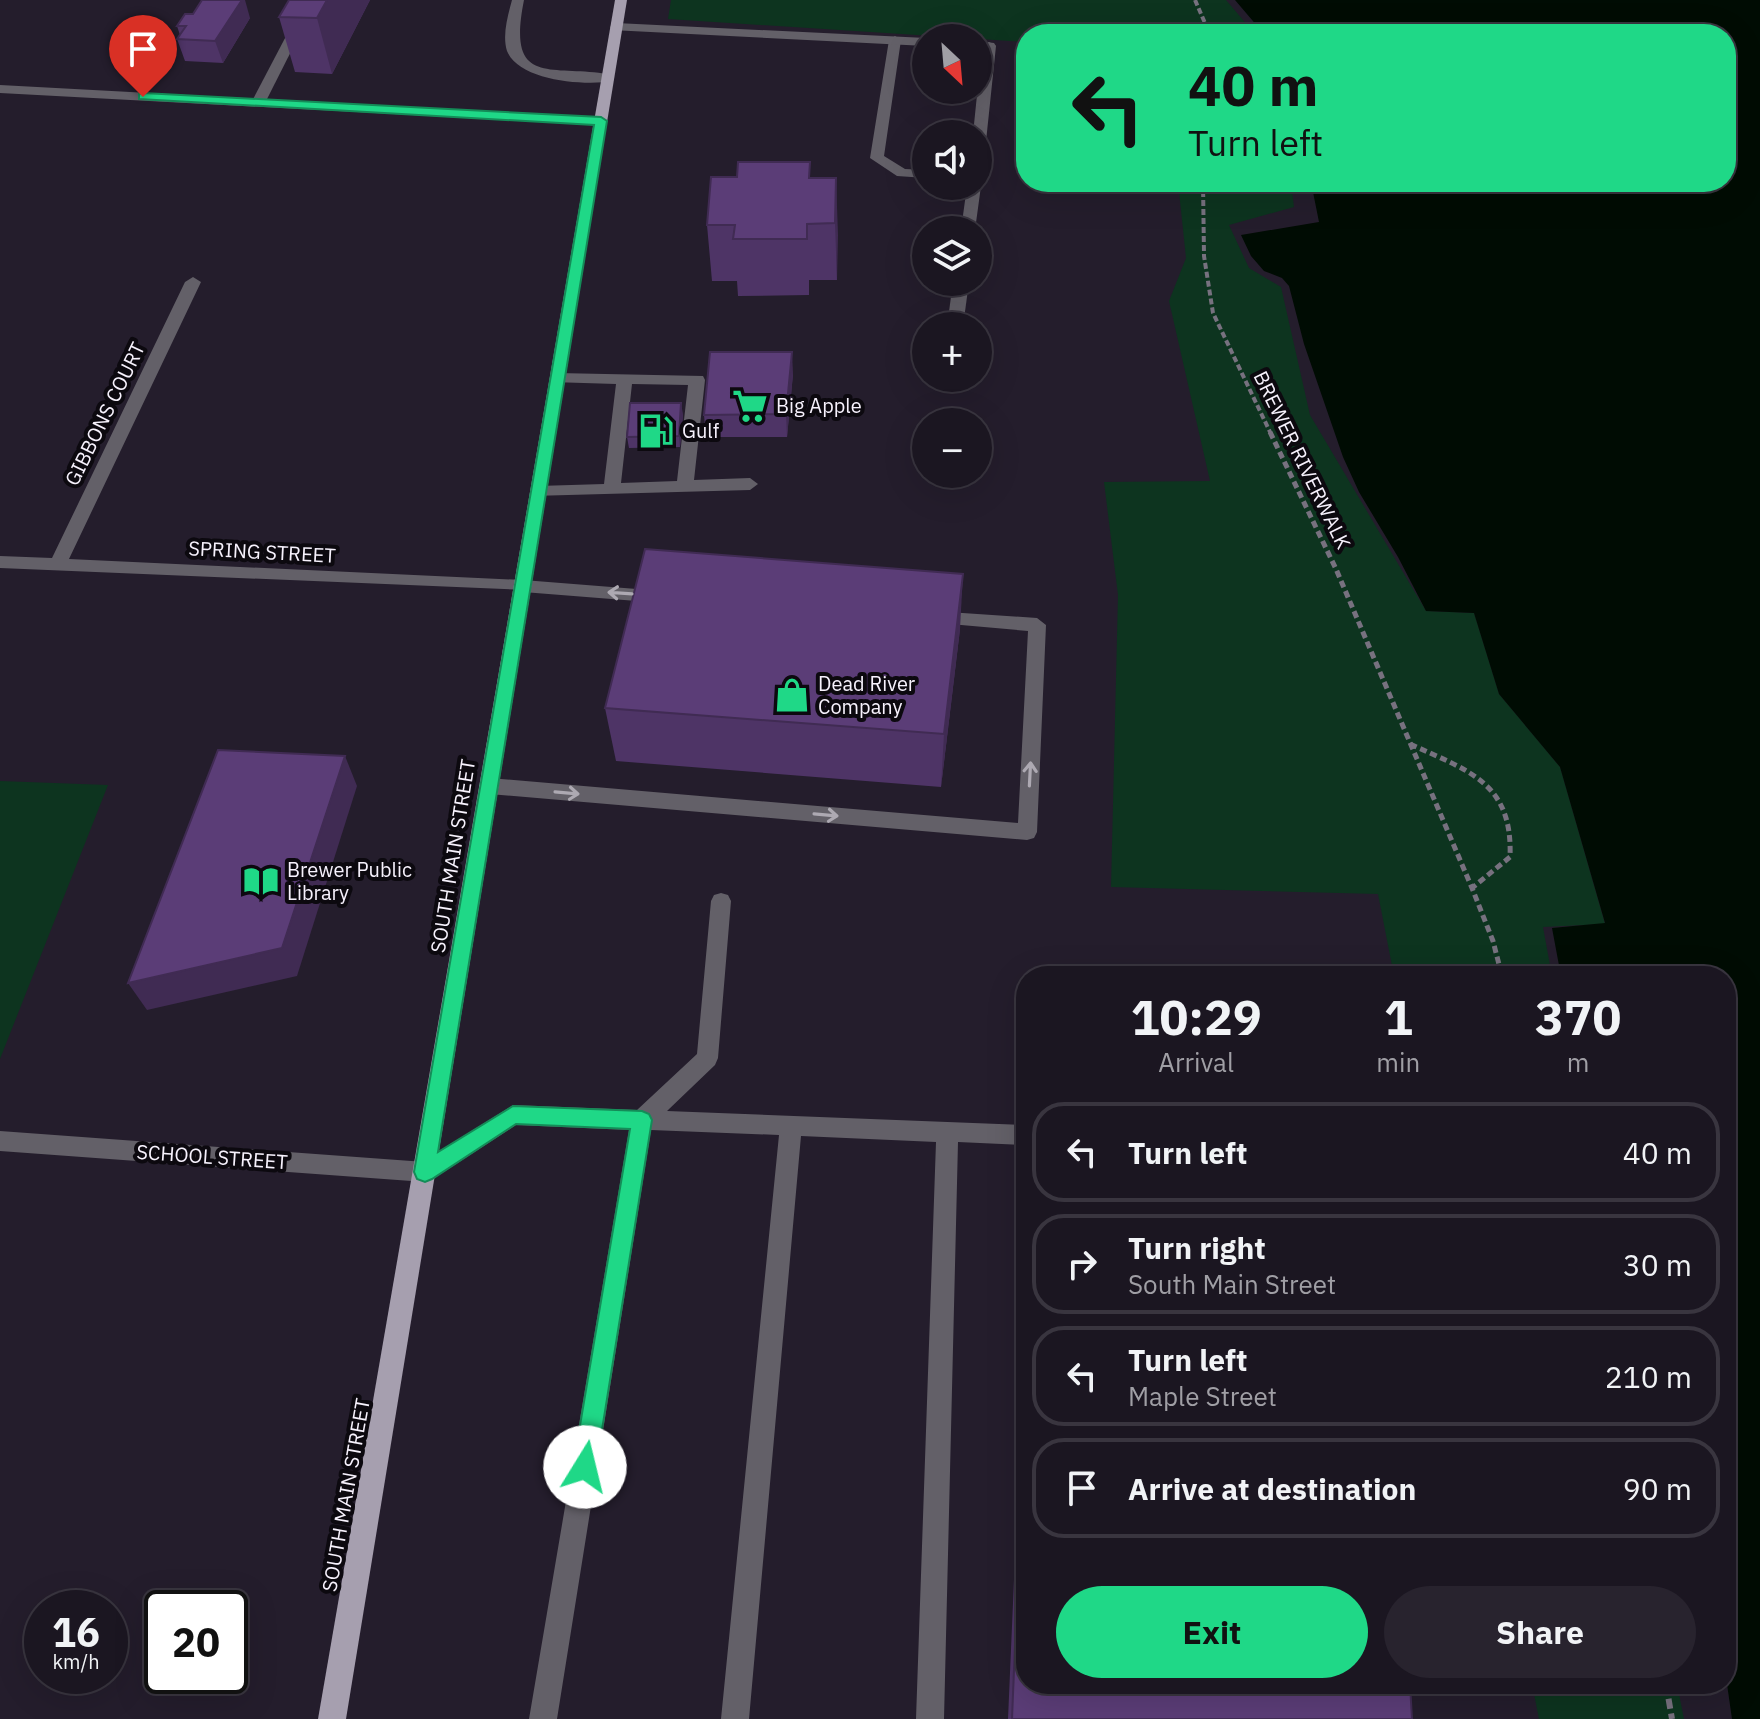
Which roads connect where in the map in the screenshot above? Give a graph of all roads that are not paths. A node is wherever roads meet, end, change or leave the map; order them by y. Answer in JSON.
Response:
{"nodes":[{"id":1,"x":311,"y":0,"type":"edge"},
{"id":2,"x":518,"y":0,"type":"edge"},
{"id":3,"x":621,"y":0,"type":"edge"},
{"id":4,"x":616,"y":27,"type":"junction"},
{"id":5,"x":895,"y":40,"type":"junction"},
{"id":6,"x":912,"y":41,"type":"edge"},
{"id":7,"x":608,"y":78,"type":"junction"},
{"id":8,"x":0,"y":89,"type":"edge"},
{"id":9,"x":258,"y":103,"type":"junction"},
{"id":10,"x":601,"y":121,"type":"junction"},
{"id":11,"x":912,"y":173,"type":"edge"},
{"id":12,"x":193,"y":282,"type":"dead end"},
{"id":13,"x":557,"y":378,"type":"junction"},
{"id":14,"x":625,"y":378,"type":"junction"},
{"id":15,"x":750,"y":484,"type":"dead end"},
{"id":16,"x":685,"y":487,"type":"junction"},
{"id":17,"x":612,"y":490,"type":"junction"},
{"id":18,"x":538,"y":492,"type":"junction"},
{"id":19,"x":0,"y":562,"type":"edge"},
{"id":20,"x":57,"y":565,"type":"junction"},
{"id":21,"x":523,"y":586,"type":"junction"},
{"id":22,"x":679,"y":598,"type":"edge"},
{"id":23,"x":913,"y":615,"type":"edge"},
{"id":24,"x":489,"y":786,"type":"junction"},
{"id":25,"x":721,"y":901,"type":"dead end"},
{"id":26,"x":642,"y":1120,"type":"junction"},
{"id":27,"x":791,"y":1126,"type":"junction"},
{"id":28,"x":947,"y":1132,"type":"junction"},
{"id":29,"x":1016,"y":1135,"type":"edge"},
{"id":30,"x":0,"y":1141,"type":"edge"},
{"id":31,"x":425,"y":1172,"type":"junction"},
{"id":32,"x":332,"y":1719,"type":"edge"},
{"id":33,"x":543,"y":1719,"type":"edge"},
{"id":34,"x":735,"y":1719,"type":"edge"},
{"id":35,"x":930,"y":1719,"type":"edge"}],
"edges":[{"from":1,"to":9,"type":"street"},
{"from":2,"to":7,"type":"street"},
{"from":3,"to":4,"type":"main road","name":"SOUTH MAIN STREET"},
{"from":4,"to":5,"type":"street"},
{"from":4,"to":7,"type":"main road","name":"SOUTH MAIN STREET"},
{"from":5,"to":6,"type":"street"},
{"from":5,"to":11,"type":"street"},
{"from":7,"to":10,"type":"main road","name":"SOUTH MAIN STREET"},
{"from":8,"to":9,"type":"street"},
{"from":9,"to":10,"type":"street"},
{"from":10,"to":13,"type":"main road","name":"SOUTH MAIN STREET"},
{"from":12,"to":20,"type":"street","name":"GIBBONS COURT"},
{"from":13,"to":14,"type":"street"},
{"from":13,"to":18,"type":"main road","name":"SOUTH MAIN STREET"},
{"from":14,"to":16,"type":"street"},
{"from":14,"to":17,"type":"street"},
{"from":15,"to":16,"type":"street"},
{"from":16,"to":17,"type":"street"},
{"from":17,"to":18,"type":"street"},
{"from":18,"to":21,"type":"main road","name":"SOUTH MAIN STREET"},
{"from":19,"to":20,"type":"street","name":"SPRING STREET"},
{"from":20,"to":21,"type":"street","name":"SPRING STREET"},
{"from":22,"to":21,"type":"street","name":"SPRING STREET","one_way":true},
{"from":21,"to":24,"type":"main road","name":"SOUTH MAIN STREET"},
{"from":24,"to":23,"type":"street","one_way":true},
{"from":24,"to":31,"type":"main road","name":"SOUTH MAIN STREET"},
{"from":25,"to":26,"type":"street"},
{"from":26,"to":27,"type":"street"},
{"from":26,"to":31,"type":"street"},
{"from":26,"to":33,"type":"street"},
{"from":27,"to":28,"type":"street"},
{"from":27,"to":34,"type":"street"},
{"from":28,"to":29,"type":"street"},
{"from":28,"to":35,"type":"street"},
{"from":30,"to":31,"type":"street","name":"SCHOOL STREET"},
{"from":31,"to":32,"type":"main road","name":"SOUTH MAIN STREET"}]}
